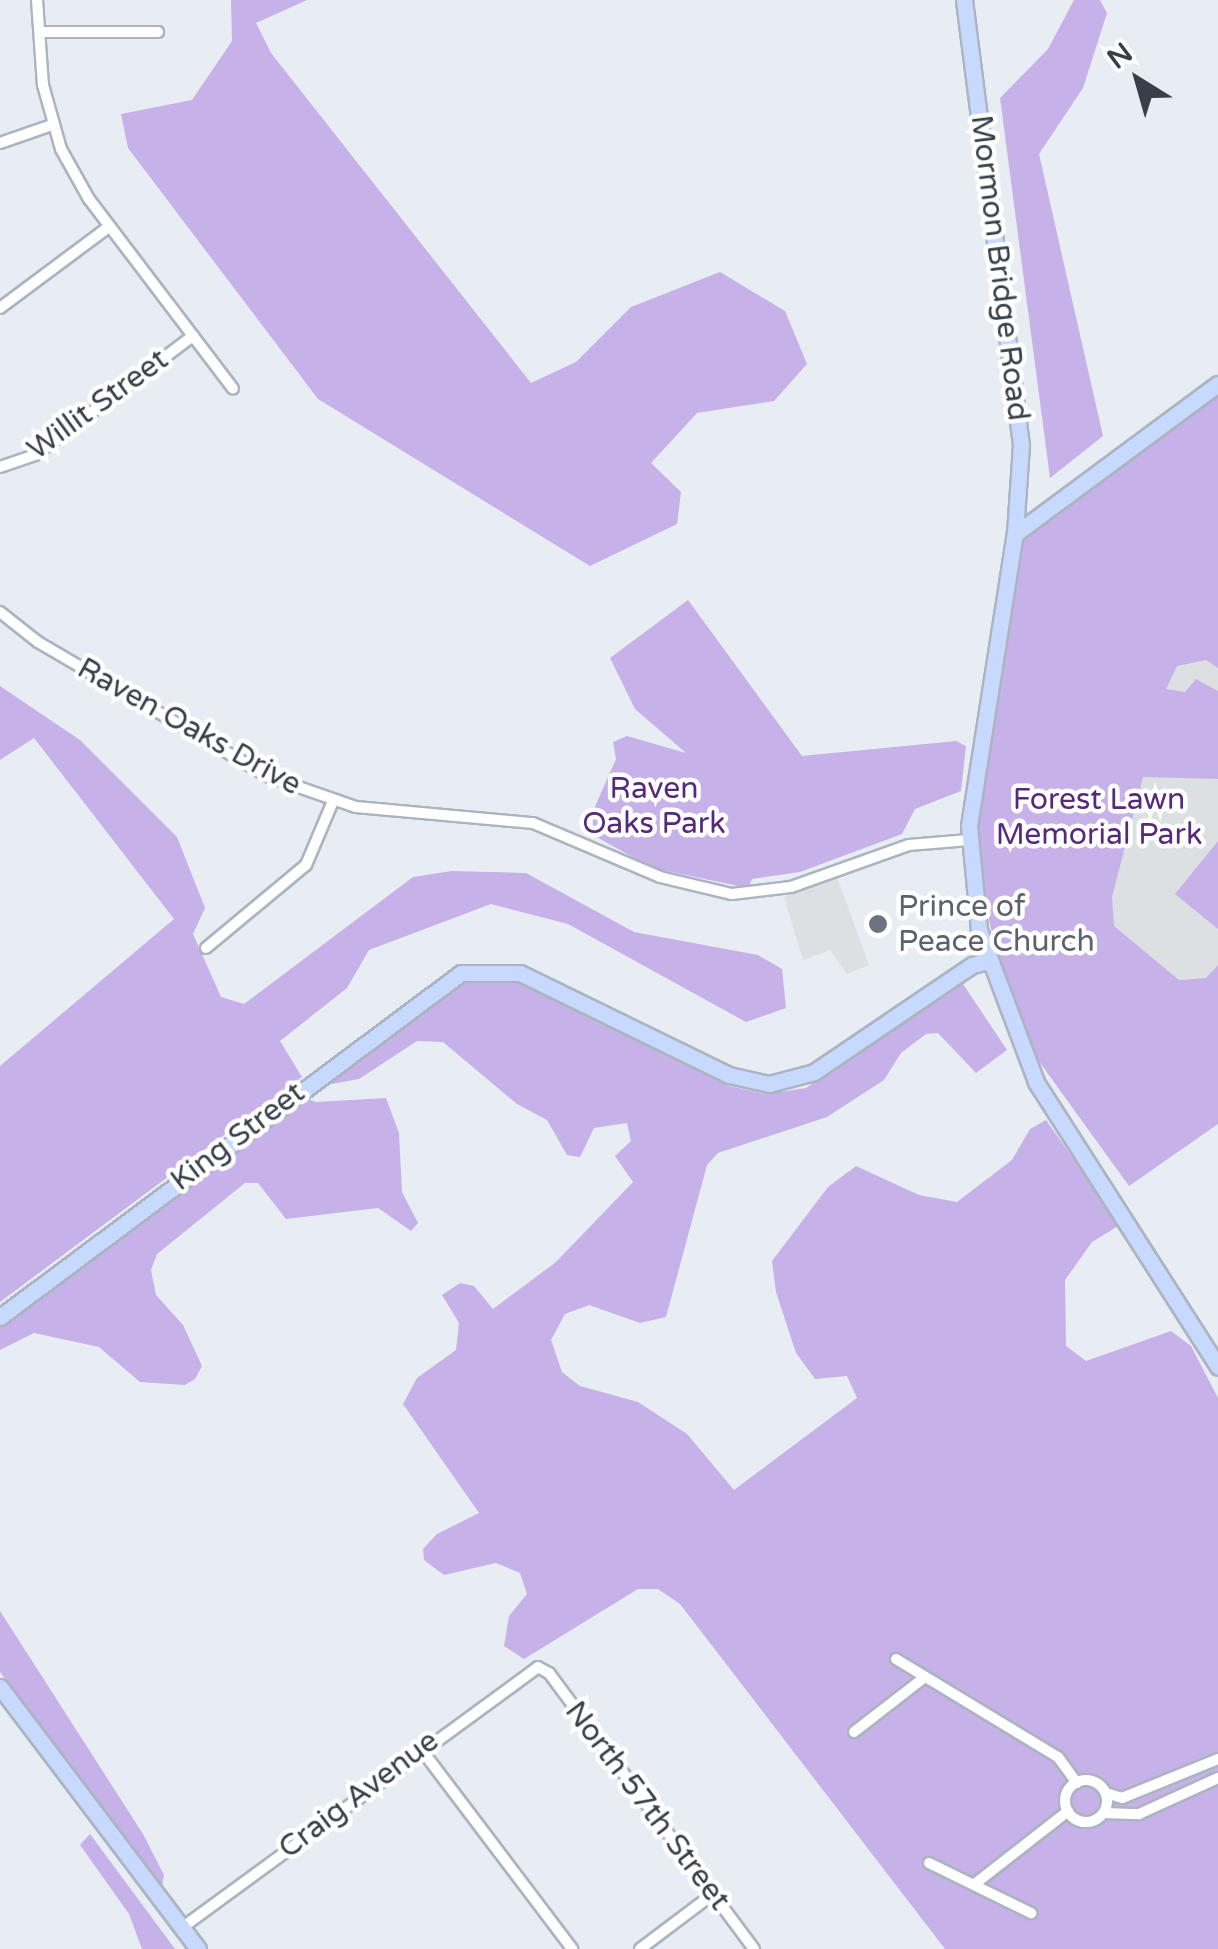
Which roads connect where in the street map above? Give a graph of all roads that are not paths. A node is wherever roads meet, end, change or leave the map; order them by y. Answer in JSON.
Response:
{"nodes":[{"id":1,"x":37,"y":0,"type":"edge"},
{"id":2,"x":964,"y":0,"type":"edge"},
{"id":3,"x":40,"y":32,"type":"junction"},
{"id":4,"x":158,"y":32,"type":"dead end"},
{"id":5,"x":52,"y":125,"type":"junction"},
{"id":6,"x":0,"y":143,"type":"edge"},
{"id":7,"x":110,"y":226,"type":"junction"},
{"id":8,"x":0,"y":308,"type":"edge"},
{"id":9,"x":193,"y":336,"type":"junction"},
{"id":10,"x":1218,"y":384,"type":"edge"},
{"id":11,"x":233,"y":388,"type":"dead end"},
{"id":12,"x":0,"y":466,"type":"edge"},
{"id":13,"x":1015,"y":534,"type":"junction"},
{"id":14,"x":0,"y":612,"type":"edge"},
{"id":15,"x":333,"y":801,"type":"junction"},
{"id":16,"x":969,"y":840,"type":"junction"},
{"id":17,"x":206,"y":948,"type":"dead end"},
{"id":18,"x":988,"y":960,"type":"junction"},
{"id":19,"x":0,"y":1317,"type":"edge"},
{"id":20,"x":1218,"y":1368,"type":"edge"},
{"id":21,"x":896,"y":1659,"type":"dead end"},
{"id":22,"x":538,"y":1667,"type":"joint"},
{"id":23,"x":925,"y":1677,"type":"junction"},
{"id":24,"x":0,"y":1687,"type":"edge"},
{"id":25,"x":854,"y":1732,"type":"dead end"},
{"id":26,"x":421,"y":1748,"type":"junction"},
{"id":27,"x":1218,"y":1759,"type":"edge"},
{"id":28,"x":1218,"y":1778,"type":"edge"},
{"id":29,"x":1077,"y":1783,"type":"junction"},
{"id":30,"x":1106,"y":1794,"type":"junction"},
{"id":31,"x":1068,"y":1811,"type":"junction"},
{"id":32,"x":1104,"y":1812,"type":"junction"},
{"id":33,"x":929,"y":1863,"type":"dead end"},
{"id":34,"x":976,"y":1884,"type":"junction"},
{"id":35,"x":713,"y":1894,"type":"junction"},
{"id":36,"x":1031,"y":1912,"type":"dead end"},
{"id":37,"x":182,"y":1928,"type":"junction"},
{"id":38,"x":198,"y":1949,"type":"edge"},
{"id":39,"x":572,"y":1949,"type":"edge"},
{"id":40,"x":640,"y":1949,"type":"edge"},
{"id":41,"x":754,"y":1949,"type":"edge"}],
"edges":[{"from":1,"to":3,"type":"street"},
{"from":2,"to":13,"type":"main road","name":"Mormon Bridge Road"},
{"from":3,"to":4,"type":"street"},
{"from":3,"to":5,"type":"street"},
{"from":5,"to":6,"type":"street"},
{"from":5,"to":7,"type":"street"},
{"from":7,"to":8,"type":"street"},
{"from":7,"to":9,"type":"street"},
{"from":9,"to":11,"type":"street"},
{"from":9,"to":12,"type":"street","name":"Willit Street"},
{"from":10,"to":13,"type":"main road"},
{"from":13,"to":16,"type":"main road","name":"Mormon Bridge Road"},
{"from":14,"to":15,"type":"street","name":"Raven Oaks Drive"},
{"from":15,"to":16,"type":"street","name":"Raven Oaks Drive"},
{"from":15,"to":17,"type":"street"},
{"from":16,"to":18,"type":"main road","name":"Mormon Bridge Road"},
{"from":18,"to":19,"type":"main road","name":"King Street"},
{"from":18,"to":20,"type":"main road","name":"Mormon Bridge Road"},
{"from":21,"to":23,"type":"street"},
{"from":22,"to":26,"type":"street","name":"Craig Avenue"},
{"from":22,"to":35,"type":"street","name":"North 57th Street"},
{"from":23,"to":25,"type":"street"},
{"from":23,"to":29,"type":"street"},
{"from":24,"to":37,"type":"main road"},
{"from":26,"to":37,"type":"street","name":"Craig Avenue"},
{"from":26,"to":39,"type":"street"},
{"from":27,"to":30,"type":"street"},
{"from":28,"to":32,"type":"street"},
{"from":29,"to":30,"type":"street"},
{"from":29,"to":31,"type":"street"},
{"from":30,"to":32,"type":"street"},
{"from":31,"to":32,"type":"street"},
{"from":31,"to":34,"type":"street"},
{"from":33,"to":34,"type":"street"},
{"from":34,"to":36,"type":"street"},
{"from":35,"to":40,"type":"street"},
{"from":35,"to":41,"type":"street","name":"North 57th Street"},
{"from":37,"to":38,"type":"main road"}]}
